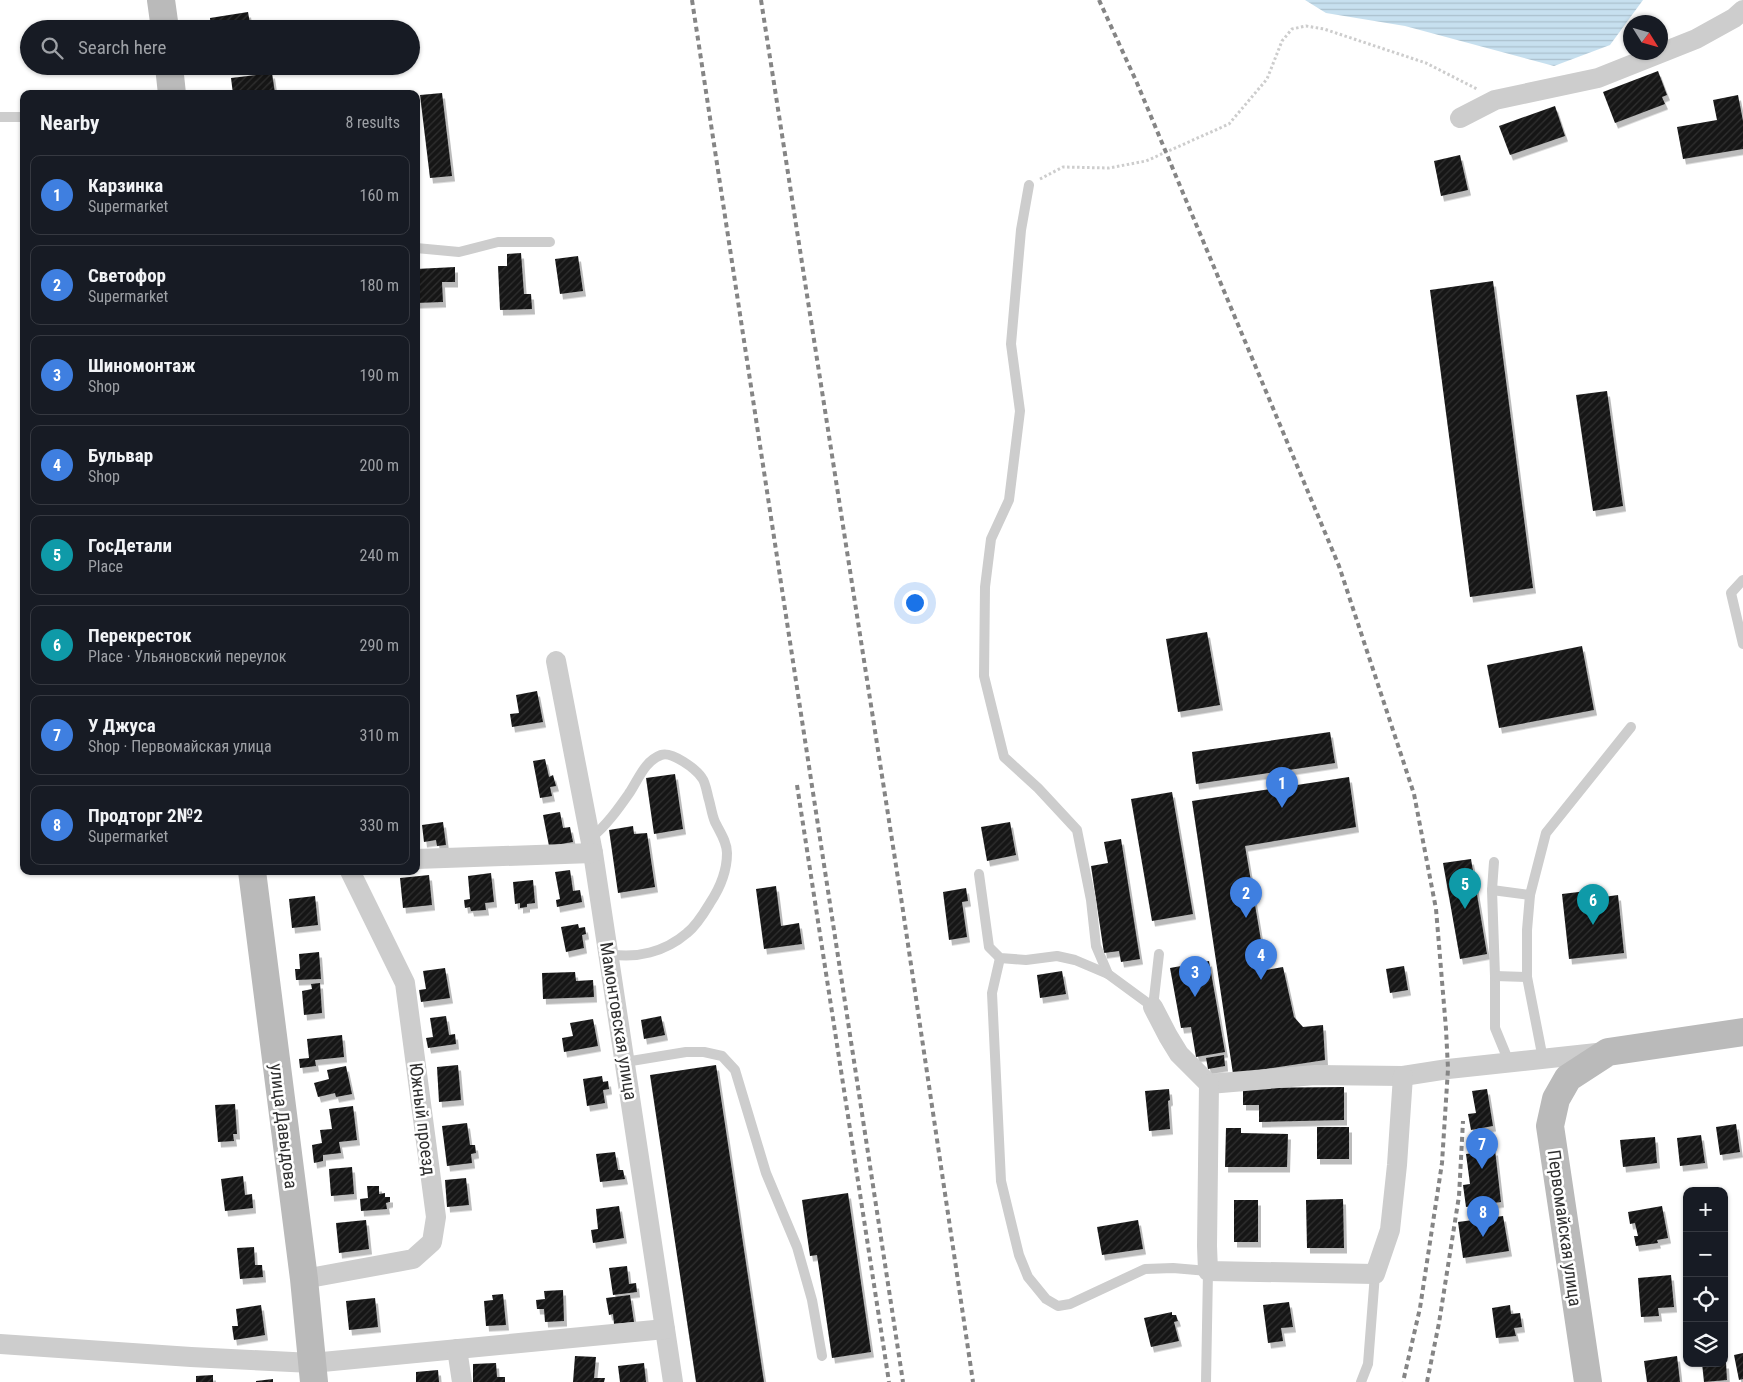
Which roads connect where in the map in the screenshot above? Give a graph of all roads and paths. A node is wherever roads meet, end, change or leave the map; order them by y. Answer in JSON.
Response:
{"nodes":[{"id":1,"x":161,"y":0,"type":"edge"},
{"id":2,"x":1743,"y":10,"type":"edge"},
{"id":3,"x":164,"y":20,"type":"edge"},
{"id":4,"x":170,"y":75,"type":"edge"},
{"id":5,"x":172,"y":90,"type":"edge"},
{"id":6,"x":1495,"y":100,"type":"junction"},
{"id":7,"x":0,"y":116,"type":"edge"},
{"id":8,"x":20,"y":117,"type":"edge"},
{"id":9,"x":1460,"y":118,"type":"dead end"},
{"id":10,"x":1029,"y":185,"type":"joint"},
{"id":11,"x":550,"y":242,"type":"dead end"},
{"id":12,"x":420,"y":248,"type":"edge"},
{"id":13,"x":1743,"y":580,"type":"edge"},
{"id":14,"x":1743,"y":644,"type":"edge"},
{"id":15,"x":556,"y":661,"type":"dead end"},
{"id":16,"x":1631,"y":727,"type":"dead end"},
{"id":17,"x":592,"y":846,"type":"junction"},
{"id":18,"x":420,"y":859,"type":"edge"},
{"id":19,"x":1494,"y":862,"type":"dead end"},
{"id":20,"x":979,"y":874,"type":"dead end"},
{"id":21,"x":253,"y":875,"type":"edge"},
{"id":22,"x":352,"y":875,"type":"edge"},
{"id":23,"x":1492,"y":890,"type":"junction"},
{"id":24,"x":1530,"y":895,"type":"junction"},
{"id":25,"x":609,"y":954,"type":"junction"},
{"id":26,"x":1160,"y":954,"type":"dead end"},
{"id":27,"x":1000,"y":958,"type":"junction"},
{"id":28,"x":1108,"y":974,"type":"junction"},
{"id":29,"x":1495,"y":976,"type":"junction"},
{"id":30,"x":1527,"y":977,"type":"junction"},
{"id":31,"x":1153,"y":1007,"type":"junction"},
{"id":32,"x":1743,"y":1032,"type":"edge"},
{"id":33,"x":1608,"y":1052,"type":"junction"},
{"id":34,"x":1543,"y":1059,"type":"junction"},
{"id":35,"x":625,"y":1062,"type":"junction"},
{"id":36,"x":1509,"y":1062,"type":"junction"},
{"id":37,"x":1403,"y":1076,"type":"junction"},
{"id":38,"x":1209,"y":1084,"type":"junction"},
{"id":39,"x":1208,"y":1271,"type":"junction"},
{"id":40,"x":1375,"y":1274,"type":"junction"},
{"id":41,"x":304,"y":1279,"type":"junction"},
{"id":42,"x":665,"y":1330,"type":"junction"},
{"id":43,"x":0,"y":1344,"type":"edge"},
{"id":44,"x":457,"y":1349,"type":"junction"},
{"id":45,"x":822,"y":1356,"type":"dead end"},
{"id":46,"x":313,"y":1373,"type":"edge"},
{"id":47,"x":462,"y":1382,"type":"edge"},
{"id":48,"x":673,"y":1382,"type":"edge"},
{"id":49,"x":1206,"y":1382,"type":"edge"},
{"id":50,"x":1360,"y":1382,"type":"edge"},
{"id":51,"x":1588,"y":1382,"type":"edge"}],
"edges":[{"from":1,"to":3,"type":"main road"},
{"from":2,"to":6,"type":"street"},
{"from":4,"to":5,"type":"main road"},
{"from":6,"to":9,"type":"street"},
{"from":6,"to":10,"type":"path"},
{"from":7,"to":8,"type":"lane"},
{"from":10,"to":28,"type":"lane"},
{"from":11,"to":12,"type":"lane"},
{"from":13,"to":14,"type":"lane"},
{"from":15,"to":17,"type":"street","name":"Мамонтовская улица"},
{"from":16,"to":24,"type":"lane"},
{"from":17,"to":18,"type":"street"},
{"from":17,"to":25,"type":"street","name":"Мамонтовская улица"},
{"from":17,"to":25,"type":"lane"},
{"from":19,"to":23,"type":"lane"},
{"from":20,"to":27,"type":"lane"},
{"from":21,"to":41,"type":"main road","name":"улица Давыдова"},
{"from":22,"to":41,"type":"street","name":"Южный проезд"},
{"from":23,"to":24,"type":"lane"},
{"from":23,"to":29,"type":"lane"},
{"from":24,"to":30,"type":"lane"},
{"from":25,"to":35,"type":"street","name":"Мамонтовская улица"},
{"from":26,"to":31,"type":"lane"},
{"from":27,"to":28,"type":"lane"},
{"from":27,"to":39,"type":"lane"},
{"from":28,"to":31,"type":"lane"},
{"from":29,"to":30,"type":"lane"},
{"from":29,"to":36,"type":"lane"},
{"from":30,"to":34,"type":"lane"},
{"from":31,"to":38,"type":"street"},
{"from":32,"to":33,"type":"main road"},
{"from":33,"to":34,"type":"street"},
{"from":33,"to":51,"type":"main road","name":"Первомайская улица"},
{"from":34,"to":36,"type":"street"},
{"from":35,"to":42,"type":"street","name":"Мамонтовская улица"},
{"from":35,"to":45,"type":"lane"},
{"from":36,"to":37,"type":"street"},
{"from":37,"to":38,"type":"street"},
{"from":37,"to":40,"type":"street"},
{"from":38,"to":39,"type":"street"},
{"from":39,"to":40,"type":"street"},
{"from":39,"to":49,"type":"lane"},
{"from":40,"to":50,"type":"lane"},
{"from":41,"to":46,"type":"main road","name":"улица Давыдова"},
{"from":42,"to":44,"type":"street"},
{"from":42,"to":48,"type":"street","name":"Мамонтовская улица"},
{"from":43,"to":46,"type":"street"},
{"from":44,"to":46,"type":"street"},
{"from":44,"to":47,"type":"street"}]}
